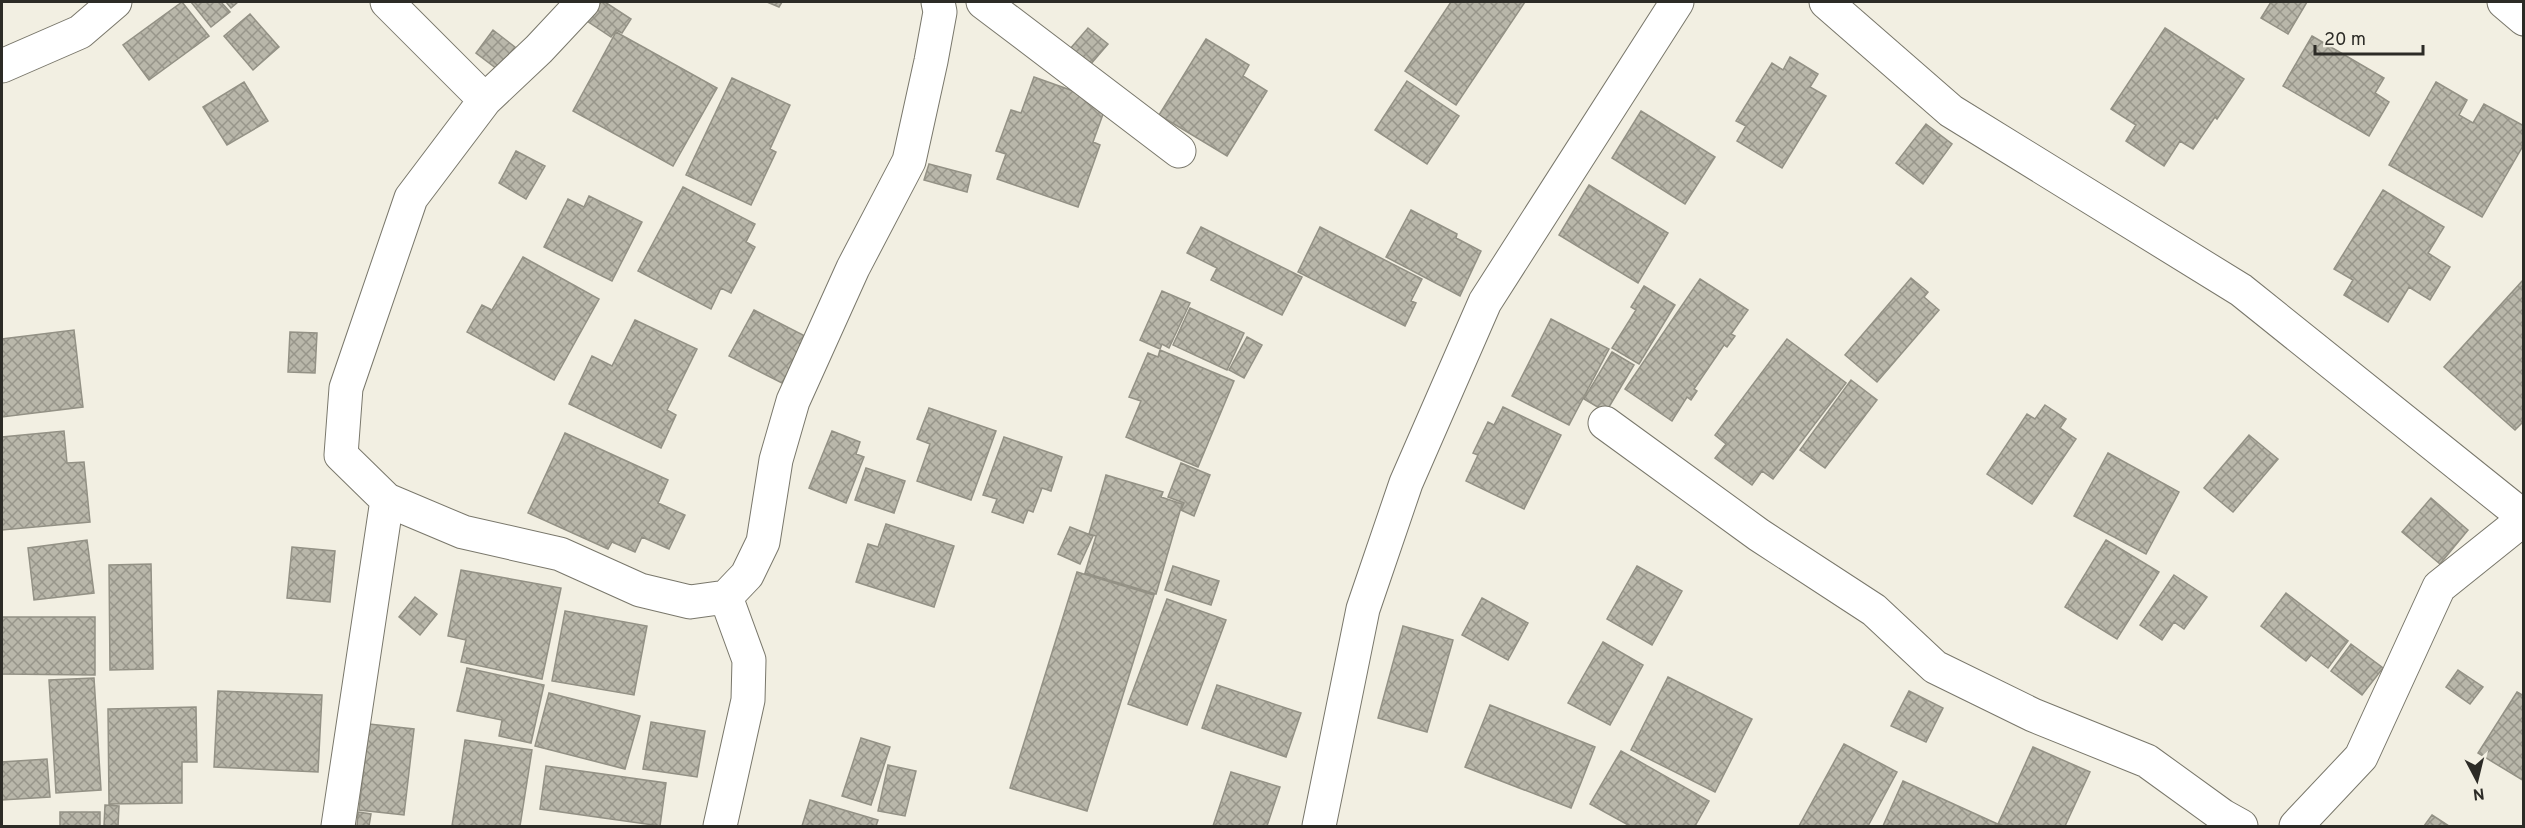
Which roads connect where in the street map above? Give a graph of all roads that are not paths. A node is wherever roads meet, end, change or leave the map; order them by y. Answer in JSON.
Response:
{"nodes":[{"id":1,"x":115,"y":2,"type":"edge"},
{"id":2,"x":387,"y":2,"type":"edge"},
{"id":3,"x":583,"y":2,"type":"edge"},
{"id":4,"x":938,"y":2,"type":"edge"},
{"id":5,"x":983,"y":2,"type":"edge"},
{"id":6,"x":1677,"y":2,"type":"edge"},
{"id":7,"x":1826,"y":2,"type":"edge"},
{"id":8,"x":2504,"y":2,"type":"edge"},
{"id":9,"x":2523,"y":19,"type":"edge"},
{"id":10,"x":2,"y":66,"type":"edge"},
{"id":11,"x":485,"y":100,"type":"junction"},
{"id":12,"x":1179,"y":151,"type":"dead end"},
{"id":13,"x":1605,"y":423,"type":"dead end"},
{"id":14,"x":387,"y":500,"type":"junction"},
{"id":15,"x":2523,"y":518,"type":"edge"},
{"id":16,"x":726,"y":597,"type":"junction"},
{"id":17,"x":338,"y":826,"type":"edge"},
{"id":18,"x":720,"y":826,"type":"edge"},
{"id":19,"x":1319,"y":826,"type":"edge"},
{"id":20,"x":2241,"y":826,"type":"edge"},
{"id":21,"x":2296,"y":826,"type":"edge"}],
"edges":[{"from":1,"to":10,"type":"street"},
{"from":2,"to":11,"type":"street"},
{"from":3,"to":11,"type":"street"},
{"from":4,"to":16,"type":"street"},
{"from":5,"to":12,"type":"street"},
{"from":6,"to":19,"type":"street"},
{"from":7,"to":15,"type":"street"},
{"from":8,"to":9,"type":"street"},
{"from":11,"to":14,"type":"street"},
{"from":13,"to":20,"type":"street"},
{"from":14,"to":16,"type":"street"},
{"from":14,"to":17,"type":"street"},
{"from":15,"to":21,"type":"street"},
{"from":16,"to":18,"type":"street"}]}
